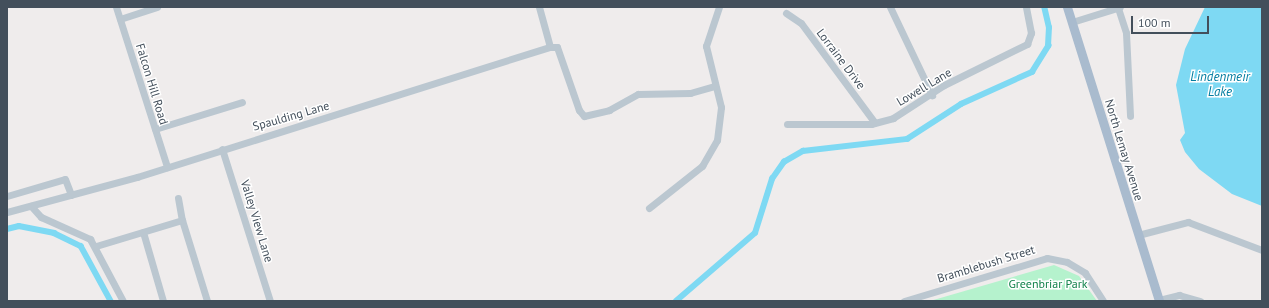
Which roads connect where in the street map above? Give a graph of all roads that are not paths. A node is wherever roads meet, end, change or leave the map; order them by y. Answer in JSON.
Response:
{"nodes":[{"id":1,"x":116,"y":7,"type":"edge"},
{"id":2,"x":157,"y":7,"type":"edge"},
{"id":3,"x":539,"y":7,"type":"edge"},
{"id":4,"x":719,"y":7,"type":"edge"},
{"id":5,"x":890,"y":7,"type":"edge"},
{"id":6,"x":1026,"y":7,"type":"edge"},
{"id":7,"x":1067,"y":7,"type":"edge"},
{"id":8,"x":1119,"y":7,"type":"edge"},
{"id":9,"x":786,"y":13,"type":"dead end"},
{"id":10,"x":120,"y":19,"type":"junction"},
{"id":11,"x":1072,"y":22,"type":"junction"},
{"id":12,"x":556,"y":49,"type":"junction"},
{"id":13,"x":715,"y":86,"type":"junction"},
{"id":14,"x":932,"y":95,"type":"junction"},
{"id":15,"x":242,"y":102,"type":"dead end"},
{"id":16,"x":1130,"y":116,"type":"dead end"},
{"id":17,"x":875,"y":123,"type":"junction"},
{"id":18,"x":787,"y":124,"type":"dead end"},
{"id":19,"x":154,"y":129,"type":"junction"},
{"id":20,"x":222,"y":149,"type":"junction"},
{"id":21,"x":167,"y":167,"type":"junction"},
{"id":22,"x":71,"y":195,"type":"junction"},
{"id":23,"x":7,"y":196,"type":"edge"},
{"id":24,"x":178,"y":198,"type":"dead end"},
{"id":25,"x":31,"y":206,"type":"junction"},
{"id":26,"x":649,"y":208,"type":"dead end"},
{"id":27,"x":7,"y":212,"type":"edge"},
{"id":28,"x":182,"y":220,"type":"junction"},
{"id":29,"x":143,"y":232,"type":"junction"},
{"id":30,"x":1138,"y":235,"type":"junction"},
{"id":31,"x":96,"y":246,"type":"junction"},
{"id":32,"x":1262,"y":250,"type":"edge"},
{"id":33,"x":123,"y":301,"type":"edge"},
{"id":34,"x":163,"y":301,"type":"edge"},
{"id":35,"x":207,"y":301,"type":"edge"},
{"id":36,"x":270,"y":301,"type":"edge"},
{"id":37,"x":904,"y":301,"type":"edge"},
{"id":38,"x":1103,"y":301,"type":"edge"},
{"id":39,"x":1159,"y":301,"type":"edge"},
{"id":40,"x":1200,"y":301,"type":"edge"}],
"edges":[{"from":1,"to":10,"type":"street","name":"Falcon Hill Road"},
{"from":2,"to":10,"type":"street"},
{"from":3,"to":12,"type":"street"},
{"from":4,"to":13,"type":"street"},
{"from":5,"to":14,"type":"street"},
{"from":6,"to":14,"type":"street","name":"Lowell Lane"},
{"from":7,"to":11,"type":"main road","name":"North Lemay Avenue"},
{"from":8,"to":11,"type":"street"},
{"from":8,"to":16,"type":"street"},
{"from":9,"to":17,"type":"street","name":"Lorraine Drive"},
{"from":10,"to":19,"type":"street","name":"Falcon Hill Road"},
{"from":11,"to":30,"type":"main road","name":"North Lemay Avenue"},
{"from":12,"to":13,"type":"street"},
{"from":12,"to":20,"type":"street","name":"Spaulding Lane"},
{"from":13,"to":26,"type":"street"},
{"from":14,"to":17,"type":"street","name":"Lowell Lane"},
{"from":15,"to":19,"type":"street"},
{"from":17,"to":18,"type":"street","name":"Lowell Lane"},
{"from":19,"to":21,"type":"street","name":"Falcon Hill Road"},
{"from":20,"to":21,"type":"street","name":"Spaulding Lane"},
{"from":20,"to":36,"type":"street","name":"Valley View Lane"},
{"from":21,"to":22,"type":"street","name":"Spaulding Lane"},
{"from":22,"to":23,"type":"street"},
{"from":22,"to":25,"type":"street","name":"Spaulding Lane"},
{"from":24,"to":28,"type":"street"},
{"from":25,"to":27,"type":"street","name":"Spaulding Lane"},
{"from":25,"to":31,"type":"street"},
{"from":28,"to":29,"type":"street"},
{"from":28,"to":35,"type":"street"},
{"from":29,"to":31,"type":"street"},
{"from":29,"to":34,"type":"street"},
{"from":30,"to":32,"type":"street"},
{"from":30,"to":39,"type":"main road","name":"North Lemay Avenue"},
{"from":31,"to":33,"type":"street"},
{"from":37,"to":38,"type":"street","name":"Bramblebush Street"},
{"from":39,"to":40,"type":"street"}]}
